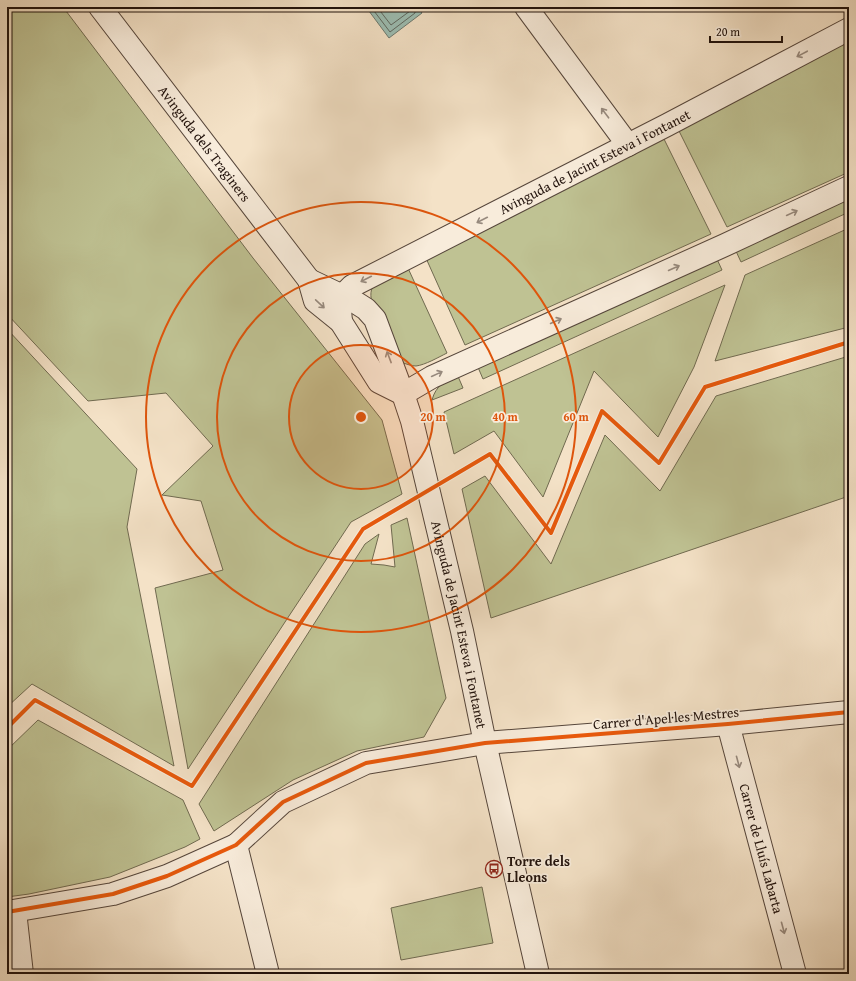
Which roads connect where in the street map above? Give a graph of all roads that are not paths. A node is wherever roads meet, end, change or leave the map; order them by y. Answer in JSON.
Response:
{"nodes":[{"id":1,"x":100,"y":7,"type":"edge"},
{"id":2,"x":526,"y":7,"type":"edge"},
{"id":3,"x":849,"y":29,"type":"edge"},
{"id":4,"x":628,"y":145,"type":"junction"},
{"id":5,"x":849,"y":187,"type":"edge"},
{"id":6,"x":309,"y":280,"type":"junction"},
{"id":7,"x":342,"y":296,"type":"junction"},
{"id":8,"x":341,"y":322,"type":"junction"},
{"id":9,"x":403,"y":394,"type":"junction"},
{"id":10,"x":849,"y":712,"type":"edge"},
{"id":11,"x":728,"y":724,"type":"junction"},
{"id":12,"x":485,"y":743,"type":"junction"},
{"id":13,"x":236,"y":845,"type":"junction"},
{"id":14,"x":11,"y":911,"type":"edge"},
{"id":15,"x":22,"y":974,"type":"edge"},
{"id":16,"x":268,"y":974,"type":"edge"},
{"id":17,"x":538,"y":974,"type":"edge"},
{"id":18,"x":795,"y":974,"type":"edge"}],
"edges":[{"from":1,"to":6,"type":"street","name":"Avinguda dels Traginers"},
{"from":4,"to":2,"type":"street","one_way":true},
{"from":3,"to":4,"type":"street","name":"Avinguda de Jacint Esteva i Fontanet","one_way":true},
{"from":4,"to":7,"type":"street","name":"Avinguda de Jacint Esteva i Fontanet","one_way":true},
{"from":9,"to":5,"type":"street","one_way":true},
{"from":6,"to":7,"type":"street","name":"Avinguda de Jacint Esteva i Fontanet"},
{"from":6,"to":8,"type":"street","one_way":true},
{"from":7,"to":8,"type":"street"},
{"from":9,"to":7,"type":"street","name":"Avinguda de Jacint Esteva i Fontanet","one_way":true},
{"from":8,"to":9,"type":"street"},
{"from":9,"to":12,"type":"street","name":"Avinguda de Jacint Esteva i Fontanet"},
{"from":10,"to":11,"type":"street","name":"Carrer d'Apel·les Mestres"},
{"from":11,"to":12,"type":"street","name":"Carrer d'Apel·les Mestres"},
{"from":11,"to":18,"type":"street","name":"Carrer de Lluís Labarta","one_way":true},
{"from":12,"to":13,"type":"street","name":"Carrer d'Apel·les Mestres"},
{"from":12,"to":17,"type":"street","name":"Avinguda de Jacint Esteva i Fontanet"},
{"from":13,"to":14,"type":"street","name":"Carrer d'Apel·les Mestres"},
{"from":13,"to":16,"type":"street"},
{"from":14,"to":15,"type":"street"}]}
